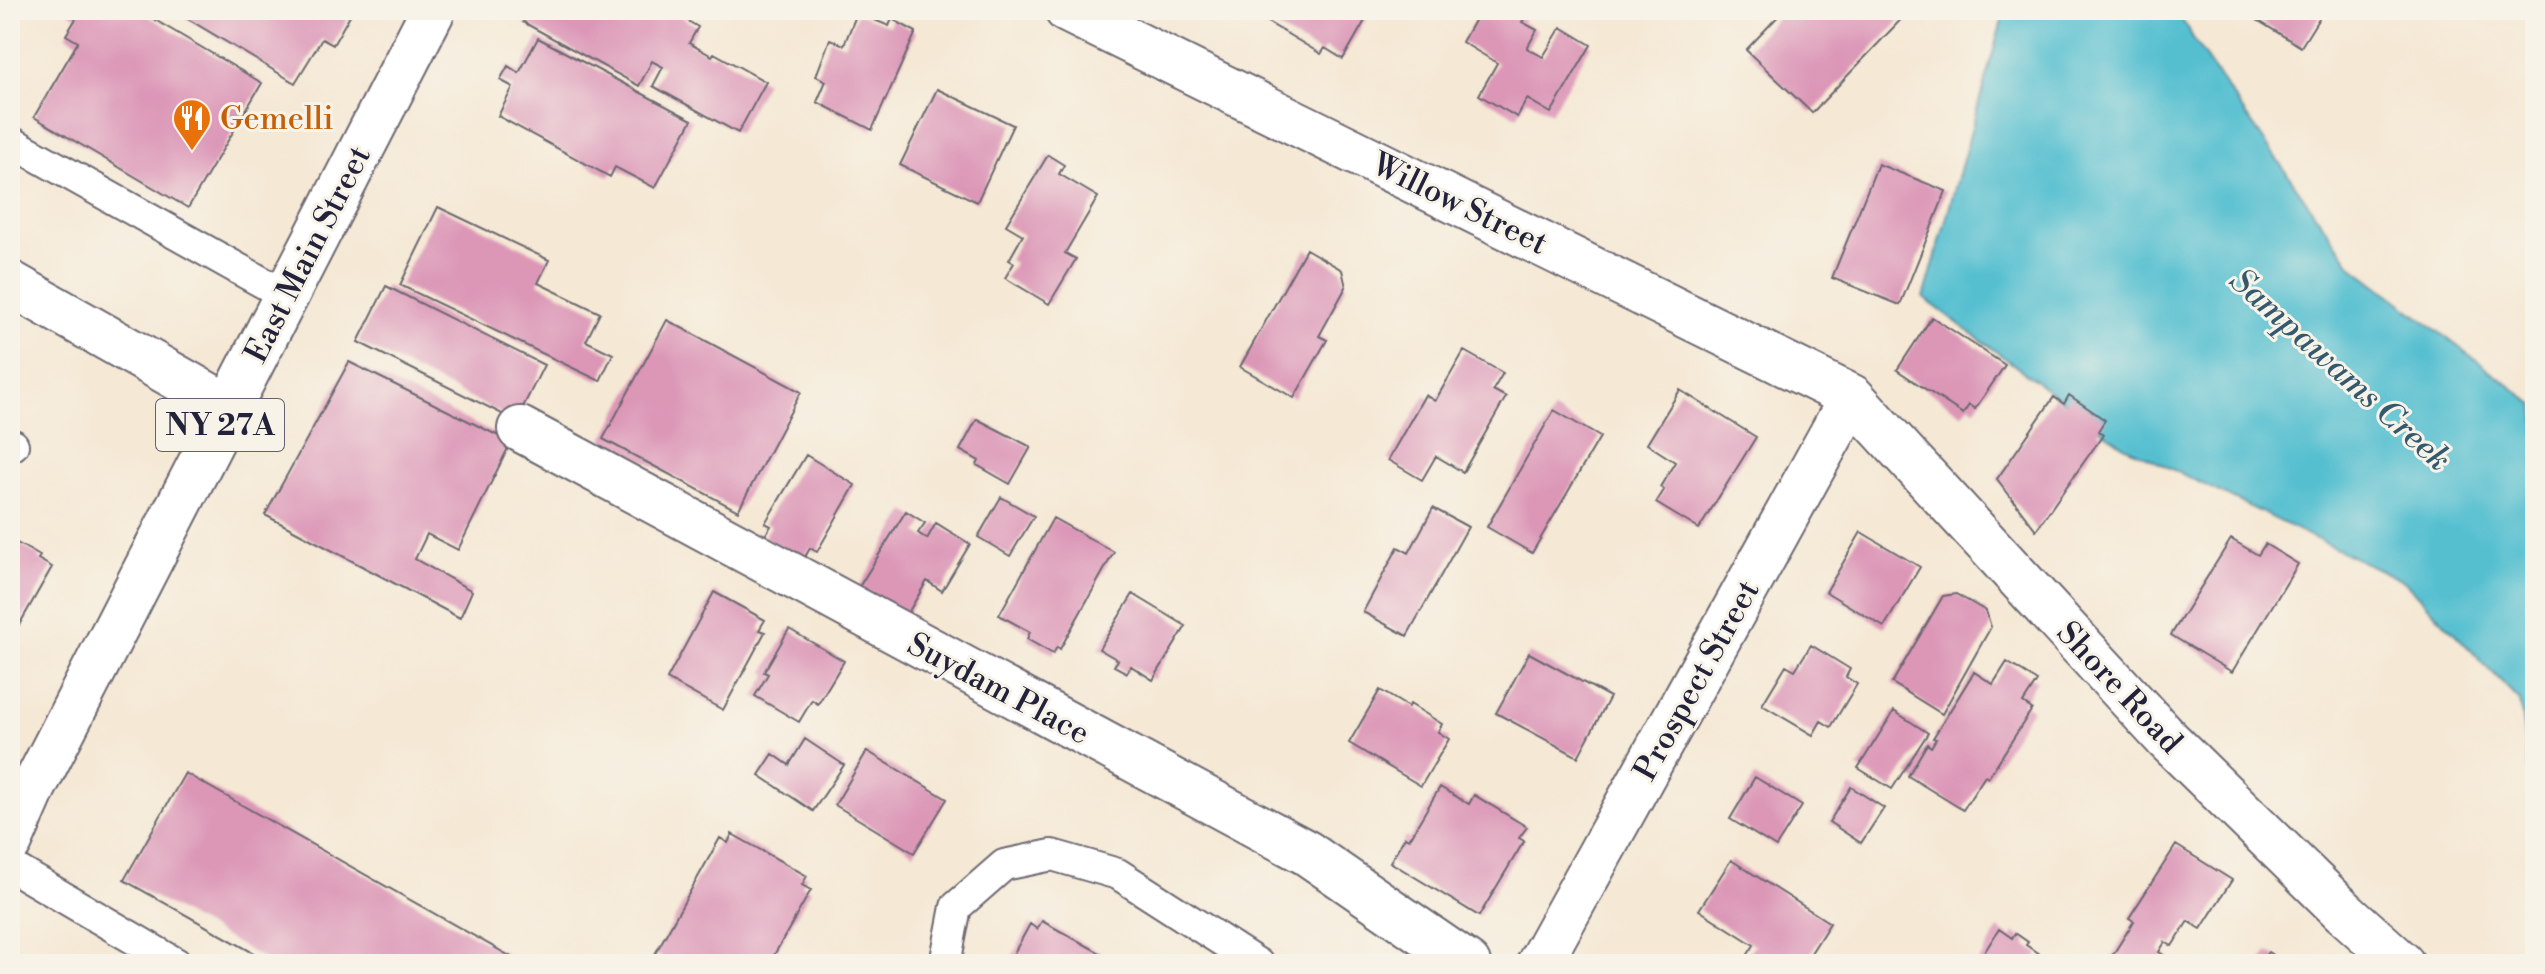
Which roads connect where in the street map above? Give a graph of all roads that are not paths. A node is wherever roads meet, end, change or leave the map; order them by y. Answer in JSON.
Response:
{"nodes":[{"id":1,"x":433,"y":10,"type":"edge"},
{"id":2,"x":1067,"y":10,"type":"edge"},
{"id":3,"x":10,"y":141,"type":"edge"},
{"id":4,"x":10,"y":283,"type":"edge"},
{"id":5,"x":285,"y":295,"type":"junction"},
{"id":6,"x":1852,"y":397,"type":"junction"},
{"id":7,"x":229,"y":407,"type":"junction"},
{"id":8,"x":520,"y":429,"type":"dead end"},
{"id":9,"x":10,"y":842,"type":"edge"},
{"id":10,"x":10,"y":866,"type":"edge"},
{"id":11,"x":177,"y":964,"type":"edge"},
{"id":12,"x":945,"y":964,"type":"edge"},
{"id":13,"x":1258,"y":964,"type":"edge"},
{"id":14,"x":1468,"y":964,"type":"edge"},
{"id":15,"x":1539,"y":964,"type":"edge"},
{"id":16,"x":2402,"y":964,"type":"edge"}],
"edges":[{"from":1,"to":5,"type":"street","name":"East Main Street","number":"NY 27A"},
{"from":2,"to":6,"type":"street","name":"Willow Street"},
{"from":3,"to":5,"type":"lane"},
{"from":4,"to":7,"type":"street"},
{"from":5,"to":7,"type":"street","name":"East Main Street","number":"NY 27A"},
{"from":6,"to":15,"type":"street","name":"Prospect Street"},
{"from":6,"to":16,"type":"street","name":"Shore Road"},
{"from":7,"to":9,"type":"street","name":"East Main Street","number":"NY 27A"},
{"from":8,"to":14,"type":"street","name":"Suydam Place"},
{"from":10,"to":11,"type":"lane"},
{"from":12,"to":13,"type":"lane"}]}
